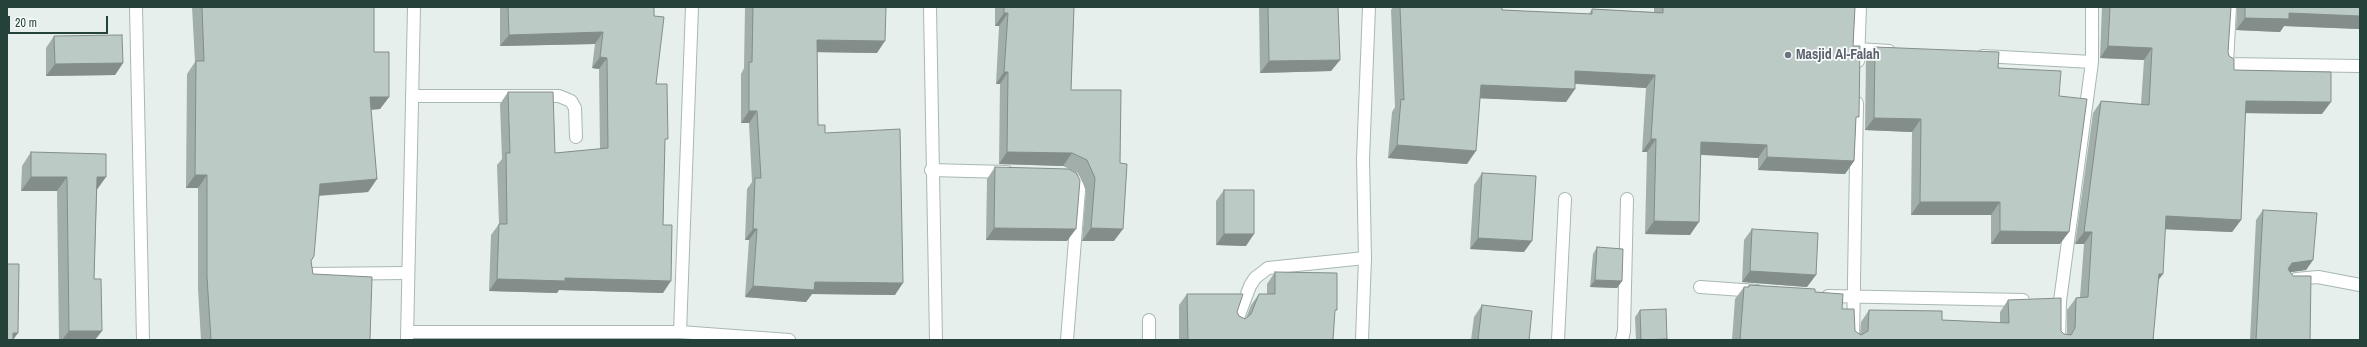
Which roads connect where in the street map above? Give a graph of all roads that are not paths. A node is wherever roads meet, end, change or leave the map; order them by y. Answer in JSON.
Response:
{"nodes":[{"id":1,"x":136,"y":7,"type":"edge"},
{"id":2,"x":414,"y":7,"type":"edge"},
{"id":3,"x":692,"y":7,"type":"edge"},
{"id":4,"x":930,"y":7,"type":"edge"},
{"id":5,"x":1369,"y":7,"type":"edge"},
{"id":6,"x":1860,"y":7,"type":"edge"},
{"id":7,"x":2092,"y":7,"type":"edge"},
{"id":8,"x":2230,"y":7,"type":"edge"},
{"id":9,"x":1858,"y":49,"type":"junction"},
{"id":10,"x":1897,"y":51,"type":"edge"},
{"id":11,"x":1967,"y":55,"type":"edge"},
{"id":12,"x":2092,"y":62,"type":"junction"},
{"id":13,"x":2360,"y":66,"type":"edge"},
{"id":14,"x":1858,"y":72,"type":"edge"},
{"id":15,"x":1858,"y":88,"type":"edge"},
{"id":16,"x":412,"y":96,"type":"junction"},
{"id":17,"x":576,"y":137,"type":"dead end"},
{"id":18,"x":932,"y":170,"type":"junction"},
{"id":19,"x":1017,"y":172,"type":"edge"},
{"id":20,"x":1063,"y":173,"type":"edge"},
{"id":21,"x":1565,"y":199,"type":"dead end"},
{"id":22,"x":1627,"y":199,"type":"dead end"},
{"id":23,"x":1365,"y":258,"type":"junction"},
{"id":24,"x":407,"y":273,"type":"junction"},
{"id":25,"x":310,"y":274,"type":"edge"},
{"id":26,"x":2289,"y":279,"type":"edge"},
{"id":27,"x":2360,"y":285,"type":"edge"},
{"id":28,"x":1700,"y":287,"type":"dead end"},
{"id":29,"x":1769,"y":292,"type":"edge"},
{"id":30,"x":1815,"y":295,"type":"edge"},
{"id":31,"x":1853,"y":297,"type":"junction"},
{"id":32,"x":2060,"y":301,"type":"junction"},
{"id":33,"x":1149,"y":320,"type":"dead end"},
{"id":34,"x":1236,"y":323,"type":"edge"},
{"id":35,"x":680,"y":332,"type":"junction"},
{"id":36,"x":407,"y":336,"type":"edge"},
{"id":37,"x":143,"y":340,"type":"edge"},
{"id":38,"x":789,"y":340,"type":"edge"},
{"id":39,"x":936,"y":340,"type":"edge"},
{"id":40,"x":1067,"y":340,"type":"edge"},
{"id":41,"x":1149,"y":340,"type":"edge"},
{"id":42,"x":1362,"y":340,"type":"edge"},
{"id":43,"x":1558,"y":340,"type":"edge"},
{"id":44,"x":1622,"y":340,"type":"edge"},
{"id":45,"x":1853,"y":340,"type":"edge"},
{"id":46,"x":2059,"y":340,"type":"edge"}],
"edges":[{"from":1,"to":37,"type":"street"},
{"from":2,"to":16,"type":"street"},
{"from":3,"to":35,"type":"street"},
{"from":4,"to":18,"type":"street"},
{"from":5,"to":23,"type":"street"},
{"from":6,"to":9,"type":"street"},
{"from":7,"to":12,"type":"street"},
{"from":8,"to":13,"type":"street"},
{"from":9,"to":10,"type":"street"},
{"from":9,"to":14,"type":"street"},
{"from":11,"to":12,"type":"street"},
{"from":12,"to":32,"type":"street"},
{"from":15,"to":31,"type":"street"},
{"from":16,"to":17,"type":"street"},
{"from":16,"to":24,"type":"street"},
{"from":18,"to":19,"type":"street"},
{"from":18,"to":39,"type":"street"},
{"from":20,"to":40,"type":"street"},
{"from":21,"to":43,"type":"street"},
{"from":22,"to":44,"type":"street"},
{"from":23,"to":34,"type":"street"},
{"from":23,"to":42,"type":"street"},
{"from":24,"to":25,"type":"street"},
{"from":24,"to":36,"type":"street"},
{"from":26,"to":27,"type":"street"},
{"from":28,"to":29,"type":"street"},
{"from":30,"to":31,"type":"street"},
{"from":31,"to":32,"type":"street"},
{"from":31,"to":45,"type":"street"},
{"from":32,"to":46,"type":"street"},
{"from":33,"to":41,"type":"street"},
{"from":35,"to":36,"type":"street"},
{"from":35,"to":38,"type":"street"}]}
